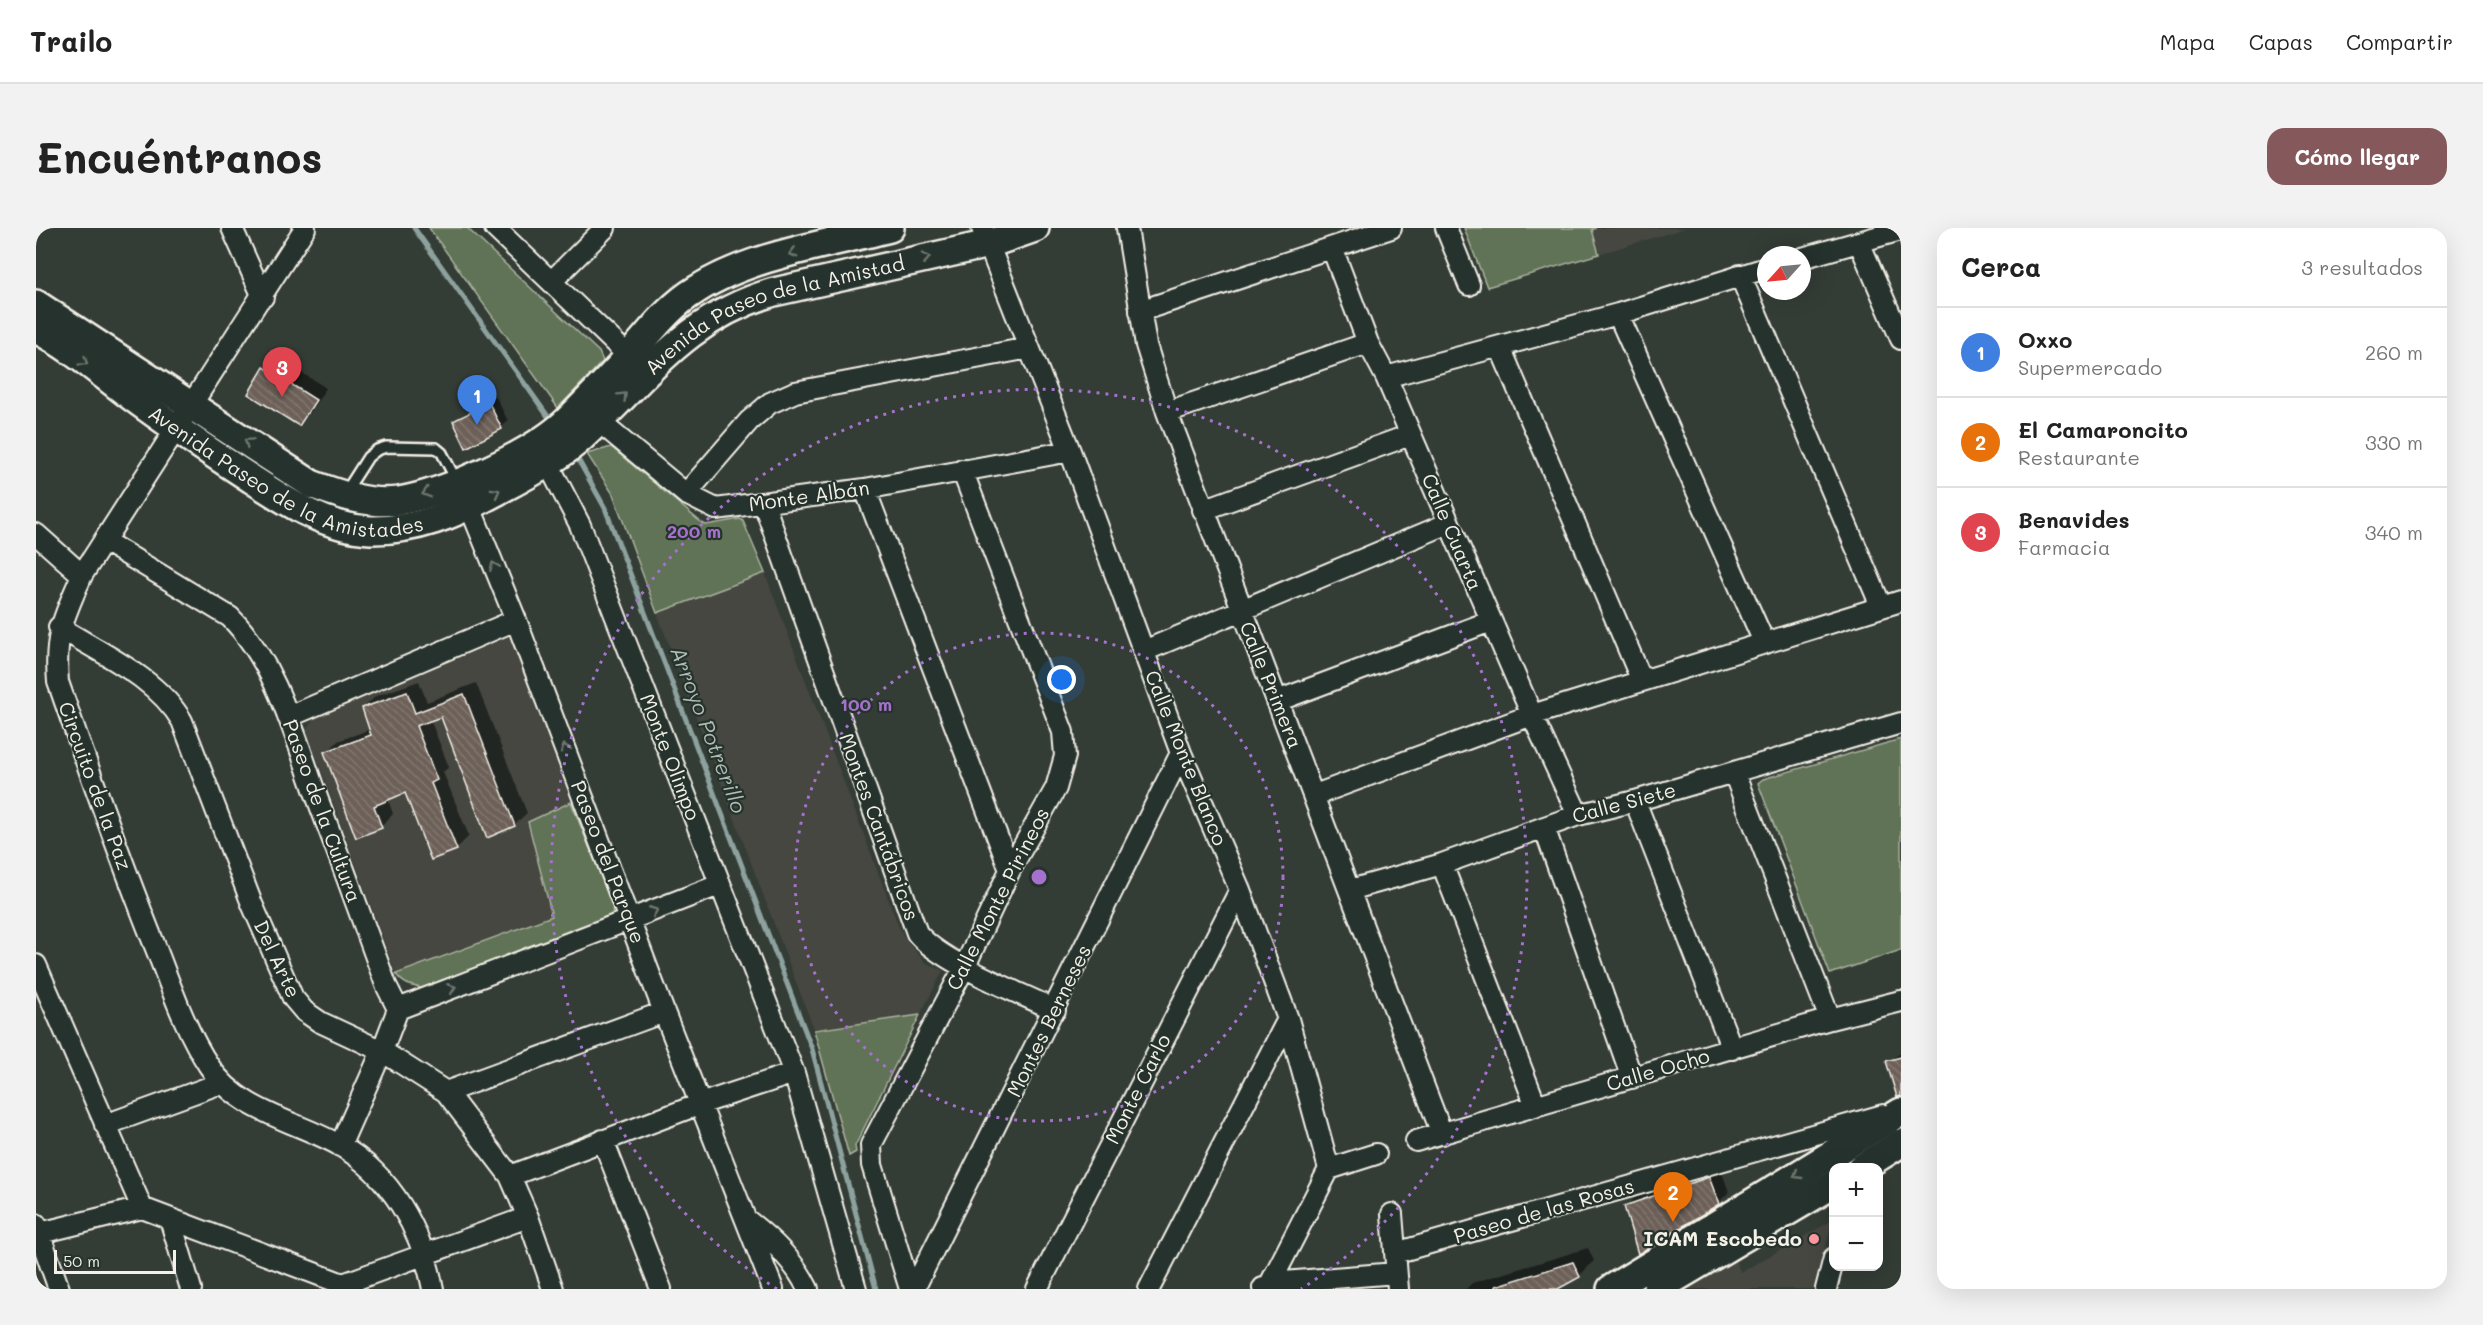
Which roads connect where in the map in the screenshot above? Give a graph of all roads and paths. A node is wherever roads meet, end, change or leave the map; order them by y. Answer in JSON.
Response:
{"nodes":[{"id":1,"x":232,"y":228,"type":"edge"},
{"id":2,"x":305,"y":228,"type":"edge"},
{"id":3,"x":495,"y":228,"type":"edge"},
{"id":4,"x":890,"y":228,"type":"edge"},
{"id":5,"x":1035,"y":228,"type":"edge"},
{"id":6,"x":1126,"y":228,"type":"edge"},
{"id":7,"x":1391,"y":228,"type":"edge"},
{"id":8,"x":1446,"y":228,"type":"edge"},
{"id":9,"x":1901,"y":230,"type":"edge"},
{"id":10,"x":594,"y":232,"type":"edge"},
{"id":11,"x":985,"y":236,"type":"edge"},
{"id":12,"x":1859,"y":242,"type":"junction"},
{"id":13,"x":1332,"y":248,"type":"junction"},
{"id":14,"x":1811,"y":255,"type":"edge"},
{"id":15,"x":1757,"y":270,"type":"edge"},
{"id":16,"x":1740,"y":275,"type":"junction"},
{"id":17,"x":552,"y":281,"type":"junction"},
{"id":18,"x":1469,"y":285,"type":"dead end"},
{"id":19,"x":263,"y":297,"type":"junction"},
{"id":20,"x":36,"y":304,"type":"edge"},
{"id":21,"x":1140,"y":311,"type":"junction"},
{"id":22,"x":1618,"y":314,"type":"junction"},
{"id":23,"x":36,"y":329,"type":"edge"},
{"id":24,"x":1901,"y":339,"type":"edge"},
{"id":25,"x":1368,"y":343,"type":"junction"},
{"id":26,"x":1500,"y":347,"type":"junction"},
{"id":27,"x":1029,"y":348,"type":"junction"},
{"id":28,"x":637,"y":365,"type":"junction"},
{"id":29,"x":1386,"y":377,"type":"junction"},
{"id":30,"x":194,"y":405,"type":"junction"},
{"id":31,"x":1167,"y":412,"type":"junction"},
{"id":32,"x":176,"y":430,"type":"junction"},
{"id":33,"x":566,"y":435,"type":"junction"},
{"id":34,"x":1410,"y":435,"type":"junction"},
{"id":35,"x":1070,"y":451,"type":"junction"},
{"id":36,"x":962,"y":470,"type":"junction"},
{"id":37,"x":458,"y":482,"type":"junction"},
{"id":38,"x":865,"y":489,"type":"junction"},
{"id":39,"x":686,"y":495,"type":"junction"},
{"id":40,"x":343,"y":496,"type":"junction"},
{"id":41,"x":764,"y":504,"type":"junction"},
{"id":42,"x":470,"y":507,"type":"junction"},
{"id":43,"x":1203,"y":510,"type":"junction"},
{"id":44,"x":1449,"y":523,"type":"junction"},
{"id":45,"x":36,"y":534,"type":"edge"},
{"id":46,"x":106,"y":542,"type":"junction"},
{"id":47,"x":82,"y":575,"type":"junction"},
{"id":48,"x":1901,"y":601,"type":"edge"},
{"id":49,"x":1881,"y":606,"type":"junction"},
{"id":50,"x":1241,"y":611,"type":"junction"},
{"id":51,"x":516,"y":620,"type":"junction"},
{"id":52,"x":1491,"y":621,"type":"junction"},
{"id":53,"x":59,"y":627,"type":"junction"},
{"id":54,"x":1764,"y":642,"type":"junction"},
{"id":55,"x":1144,"y":651,"type":"junction"},
{"id":56,"x":46,"y":653,"type":"edge"},
{"id":57,"x":1642,"y":681,"type":"junction"},
{"id":58,"x":1277,"y":701,"type":"junction"},
{"id":59,"x":1532,"y":715,"type":"junction"},
{"id":60,"x":288,"y":717,"type":"junction"},
{"id":61,"x":1901,"y":723,"type":"edge"},
{"id":62,"x":1181,"y":753,"type":"junction"},
{"id":63,"x":1734,"y":773,"type":"junction"},
{"id":64,"x":1315,"y":795,"type":"junction"},
{"id":65,"x":1635,"y":801,"type":"junction"},
{"id":66,"x":1578,"y":815,"type":"junction"},
{"id":67,"x":1544,"y":827,"type":"junction"},
{"id":68,"x":1442,"y":864,"type":"junction"},
{"id":69,"x":1010,"y":870,"type":"junction"},
{"id":70,"x":719,"y":885,"type":"junction"},
{"id":71,"x":1240,"y":890,"type":"junction"},
{"id":72,"x":1350,"y":890,"type":"junction"},
{"id":73,"x":630,"y":920,"type":"junction"},
{"id":74,"x":36,"y":965,"type":"edge"},
{"id":75,"x":965,"y":966,"type":"junction"},
{"id":76,"x":1901,"y":1001,"type":"edge"},
{"id":77,"x":398,"y":1009,"type":"junction"},
{"id":78,"x":1055,"y":1010,"type":"junction"},
{"id":79,"x":664,"y":1012,"type":"junction"},
{"id":80,"x":1288,"y":1019,"type":"junction"},
{"id":81,"x":1830,"y":1019,"type":"junction"},
{"id":82,"x":1732,"y":1048,"type":"junction"},
{"id":83,"x":382,"y":1051,"type":"junction"},
{"id":84,"x":794,"y":1073,"type":"junction"},
{"id":85,"x":1632,"y":1078,"type":"junction"},
{"id":86,"x":221,"y":1083,"type":"junction"},
{"id":87,"x":446,"y":1092,"type":"junction"},
{"id":88,"x":700,"y":1104,"type":"junction"},
{"id":89,"x":1536,"y":1106,"type":"junction"},
{"id":90,"x":1901,"y":1111,"type":"edge"},
{"id":91,"x":105,"y":1125,"type":"junction"},
{"id":92,"x":1442,"y":1134,"type":"junction"},
{"id":93,"x":603,"y":1140,"type":"junction"},
{"id":94,"x":1416,"y":1141,"type":"dead end"},
{"id":95,"x":1901,"y":1143,"type":"edge"},
{"id":96,"x":340,"y":1146,"type":"junction"},
{"id":97,"x":1376,"y":1154,"type":"dead end"},
{"id":98,"x":1849,"y":1157,"type":"edge"},
{"id":99,"x":1868,"y":1163,"type":"edge"},
{"id":100,"x":1329,"y":1169,"type":"junction"},
{"id":101,"x":510,"y":1176,"type":"junction"},
{"id":102,"x":1829,"y":1186,"type":"edge"},
{"id":103,"x":142,"y":1208,"type":"junction"},
{"id":104,"x":1392,"y":1214,"type":"dead end"},
{"id":105,"x":528,"y":1217,"type":"junction"},
{"id":106,"x":170,"y":1219,"type":"junction"},
{"id":107,"x":745,"y":1219,"type":"junction"},
{"id":108,"x":37,"y":1230,"type":"edge"},
{"id":109,"x":1395,"y":1253,"type":"junction"},
{"id":110,"x":426,"y":1255,"type":"junction"},
{"id":111,"x":1830,"y":1271,"type":"edge"},
{"id":112,"x":1397,"y":1281,"type":"edge"},
{"id":113,"x":342,"y":1287,"type":"edge"},
{"id":114,"x":1265,"y":1288,"type":"edge"},
{"id":115,"x":59,"y":1289,"type":"edge"},
{"id":116,"x":191,"y":1289,"type":"edge"},
{"id":117,"x":433,"y":1289,"type":"edge"},
{"id":118,"x":553,"y":1289,"type":"edge"},
{"id":119,"x":661,"y":1289,"type":"edge"},
{"id":120,"x":773,"y":1289,"type":"edge"},
{"id":121,"x":808,"y":1289,"type":"edge"},
{"id":122,"x":856,"y":1289,"type":"edge"},
{"id":123,"x":912,"y":1289,"type":"edge"},
{"id":124,"x":1037,"y":1289,"type":"edge"},
{"id":125,"x":1149,"y":1289,"type":"edge"},
{"id":126,"x":1611,"y":1289,"type":"edge"},
{"id":127,"x":1657,"y":1289,"type":"edge"},
{"id":128,"x":1826,"y":1289,"type":"edge"}],
"edges":[{"from":1,"to":19,"type":"street"},
{"from":2,"to":19,"type":"street","name":"Circuito de la Paz"},
{"from":3,"to":17,"type":"street"},
{"from":4,"to":28,"type":"street","name":"Avenida Paseo de la Amistad","one_way":true},
{"from":5,"to":11,"type":"street","name":"Avenida Paseo de la Amistad"},
{"from":6,"to":21,"type":"street","name":"Calle Primera"},
{"from":7,"to":13,"type":"street"},
{"from":8,"to":18,"type":"street"},
{"from":9,"to":12,"type":"street"},
{"from":10,"to":17,"type":"street"},
{"from":11,"to":27,"type":"street","name":"Calle Monte Blanco"},
{"from":28,"to":11,"type":"street","name":"Avenida Paseo de la Amistad","one_way":true},
{"from":12,"to":14,"type":"street"},
{"from":12,"to":24,"type":"street"},
{"from":13,"to":21,"type":"street"},
{"from":13,"to":25,"type":"street","name":"Calle Cuarta"},
{"from":15,"to":16,"type":"street"},
{"from":16,"to":22,"type":"street"},
{"from":16,"to":49,"type":"street"},
{"from":17,"to":28,"type":"street"},
{"from":19,"to":30,"type":"street","name":"Circuito de la Paz"},
{"from":20,"to":30,"type":"street","name":"Avenida Paseo de la Amistades"},
{"from":21,"to":31,"type":"street","name":"Calle Primera"},
{"from":22,"to":26,"type":"street"},
{"from":22,"to":54,"type":"street"},
{"from":23,"to":32,"type":"street","name":"Avenida Paseo de la Amistades","one_way":true},
{"from":25,"to":29,"type":"street","name":"Calle Cuarta"},
{"from":25,"to":31,"type":"street"},
{"from":26,"to":29,"type":"street"},
{"from":26,"to":57,"type":"street"},
{"from":27,"to":35,"type":"street","name":"Calle Monte Blanco"},
{"from":27,"to":39,"type":"street"},
{"from":28,"to":33,"type":"street","name":"Avenida Paseo de la Amistad"},
{"from":29,"to":34,"type":"street","name":"Calle Cuarta"},
{"from":30,"to":32,"type":"street","name":"Circuito de la Paz"},
{"from":40,"to":30,"type":"street","name":"Avenida Paseo de la Amistades","one_way":true},
{"from":31,"to":43,"type":"street","name":"Calle Primera"},
{"from":32,"to":42,"type":"street","name":"Avenida Paseo de la Amistades"},
{"from":32,"to":46,"type":"street","name":"Circuito de la Paz"},
{"from":33,"to":37,"type":"street","name":"Avenida Paseo de la Amistades"},
{"from":33,"to":39,"type":"street","name":"Monte Albán"},
{"from":42,"to":33,"type":"street","name":"Avenida Paseo de la Amistades","one_way":true},
{"from":33,"to":70,"type":"street","name":"Monte Olimpo"},
{"from":34,"to":43,"type":"street"},
{"from":34,"to":44,"type":"street","name":"Calle Cuarta"},
{"from":35,"to":36,"type":"street","name":"Monte Albán"},
{"from":35,"to":55,"type":"street","name":"Calle Monte Blanco"},
{"from":36,"to":38,"type":"street","name":"Monte Albán"},
{"from":36,"to":69,"type":"street","name":"Calle Monte Pirineos"},
{"from":37,"to":40,"type":"street","name":"Avenida Paseo de la Amistades","one_way":true},
{"from":37,"to":40,"type":"lane"},
{"from":38,"to":41,"type":"street","name":"Monte Albán"},
{"from":38,"to":69,"type":"street"},
{"from":39,"to":41,"type":"street","name":"Monte Albán"},
{"from":41,"to":75,"type":"street","name":"Montes Cantábricos"},
{"from":51,"to":42,"type":"street","name":"Paseo del Parque","one_way":true},
{"from":43,"to":50,"type":"street","name":"Calle Primera"},
{"from":44,"to":50,"type":"street"},
{"from":44,"to":52,"type":"street","name":"Calle Cuarta"},
{"from":45,"to":47,"type":"street"},
{"from":46,"to":47,"type":"street","name":"Circuito de la Paz"},
{"from":46,"to":60,"type":"street","name":"Paseo de la Cultura"},
{"from":47,"to":53,"type":"street","name":"Circuito de la Paz"},
{"from":48,"to":49,"type":"street"},
{"from":49,"to":54,"type":"street"},
{"from":50,"to":55,"type":"street"},
{"from":50,"to":58,"type":"street","name":"Calle Primera"},
{"from":51,"to":60,"type":"street"},
{"from":73,"to":51,"type":"street","name":"Paseo del Parque","one_way":true},
{"from":52,"to":58,"type":"street"},
{"from":52,"to":59,"type":"street","name":"Calle Cuarta"},
{"from":53,"to":56,"type":"street","name":"Circuito de la Paz"},
{"from":53,"to":83,"type":"street","name":"Del Arte"},
{"from":54,"to":57,"type":"street"},
{"from":55,"to":62,"type":"street","name":"Calle Monte Blanco"},
{"from":56,"to":86,"type":"street","name":"Circuito de la Paz"},
{"from":57,"to":59,"type":"street"},
{"from":58,"to":64,"type":"street","name":"Calle Primera"},
{"from":59,"to":64,"type":"street"},
{"from":59,"to":66,"type":"street","name":"Calle Cuarta"},
{"from":60,"to":77,"type":"street","name":"Paseo de la Cultura"},
{"from":61,"to":63,"type":"street","name":"Calle Siete"},
{"from":62,"to":71,"type":"street","name":"Calle Monte Blanco"},
{"from":62,"to":78,"type":"street","name":"Montes Berneses"},
{"from":63,"to":65,"type":"street","name":"Calle Siete"},
{"from":63,"to":81,"type":"street"},
{"from":64,"to":72,"type":"street","name":"Calle Primera"},
{"from":65,"to":66,"type":"street","name":"Calle Siete"},
{"from":65,"to":82,"type":"street"},
{"from":66,"to":67,"type":"street","name":"Calle Siete"},
{"from":67,"to":68,"type":"street","name":"Calle Siete"},
{"from":67,"to":85,"type":"street"},
{"from":68,"to":72,"type":"street","name":"Calle Siete"},
{"from":68,"to":89,"type":"street"},
{"from":69,"to":75,"type":"street","name":"Calle Monte Pirineos"},
{"from":73,"to":70,"type":"street","one_way":true},
{"from":70,"to":84,"type":"street","name":"Monte Olimpo"},
{"from":71,"to":80,"type":"street","name":"Calle Monte Blanco"},
{"from":71,"to":124,"type":"street","name":"Monte Carlo"},
{"from":72,"to":92,"type":"street","name":"Calle Primera"},
{"from":77,"to":73,"type":"street","one_way":true},
{"from":73,"to":79,"type":"street","name":"Paseo del Parque"},
{"from":74,"to":91,"type":"street"},
{"from":75,"to":78,"type":"street","name":"Montes Cantábricos"},
{"from":75,"to":123,"type":"street","name":"Calle Monte Pirineos"},
{"from":76,"to":81,"type":"street","name":"Calle Ocho"},
{"from":77,"to":83,"type":"street"},
{"from":78,"to":123,"type":"street","name":"Montes Berneses"},
{"from":79,"to":87,"type":"street"},
{"from":79,"to":88,"type":"street","name":"Paseo del Parque"},
{"from":80,"to":100,"type":"street","name":"Calle Monte Blanco"},
{"from":80,"to":125,"type":"street"},
{"from":81,"to":82,"type":"street","name":"Calle Ocho"},
{"from":82,"to":85,"type":"street","name":"Calle Ocho"},
{"from":83,"to":87,"type":"street","name":"Del Arte"},
{"from":83,"to":96,"type":"street"},
{"from":84,"to":88,"type":"street"},
{"from":84,"to":122,"type":"street","name":"Monte Olimpo"},
{"from":85,"to":89,"type":"street","name":"Calle Ocho"},
{"from":86,"to":91,"type":"street"},
{"from":86,"to":96,"type":"street","name":"Circuito de la Paz"},
{"from":87,"to":101,"type":"street","name":"Del Arte"},
{"from":88,"to":93,"type":"street"},
{"from":88,"to":107,"type":"street","name":"Paseo del Parque"},
{"from":89,"to":92,"type":"street","name":"Calle Ocho"},
{"from":90,"to":98,"type":"street"},
{"from":90,"to":109,"type":"street","name":"Paseo de las Rosas"},
{"from":91,"to":103,"type":"street"},
{"from":92,"to":94,"type":"street","name":"Calle Ocho"},
{"from":93,"to":101,"type":"street"},
{"from":93,"to":119,"type":"street"},
{"from":95,"to":99,"type":"street"},
{"from":96,"to":110,"type":"street","name":"Circuito de la Paz"},
{"from":97,"to":100,"type":"street"},
{"from":98,"to":126,"type":"street","one_way":true},
{"from":100,"to":114,"type":"street"},
{"from":101,"to":105,"type":"street","name":"Del Arte"},
{"from":102,"to":127,"type":"street"},
{"from":103,"to":106,"type":"street"},
{"from":103,"to":108,"type":"street"},
{"from":104,"to":109,"type":"street"},
{"from":105,"to":110,"type":"street"},
{"from":105,"to":118,"type":"street","name":"Del Arte"},
{"from":106,"to":113,"type":"street"},
{"from":106,"to":116,"type":"street"},
{"from":107,"to":120,"type":"street","name":"Paseo del Parque"},
{"from":107,"to":121,"type":"street"},
{"from":108,"to":115,"type":"street"},
{"from":109,"to":112,"type":"street"},
{"from":110,"to":113,"type":"street"},
{"from":110,"to":117,"type":"street","name":"Circuito de la Paz"},
{"from":111,"to":128,"type":"street"},
{"from":112,"to":114,"type":"street"}]}
